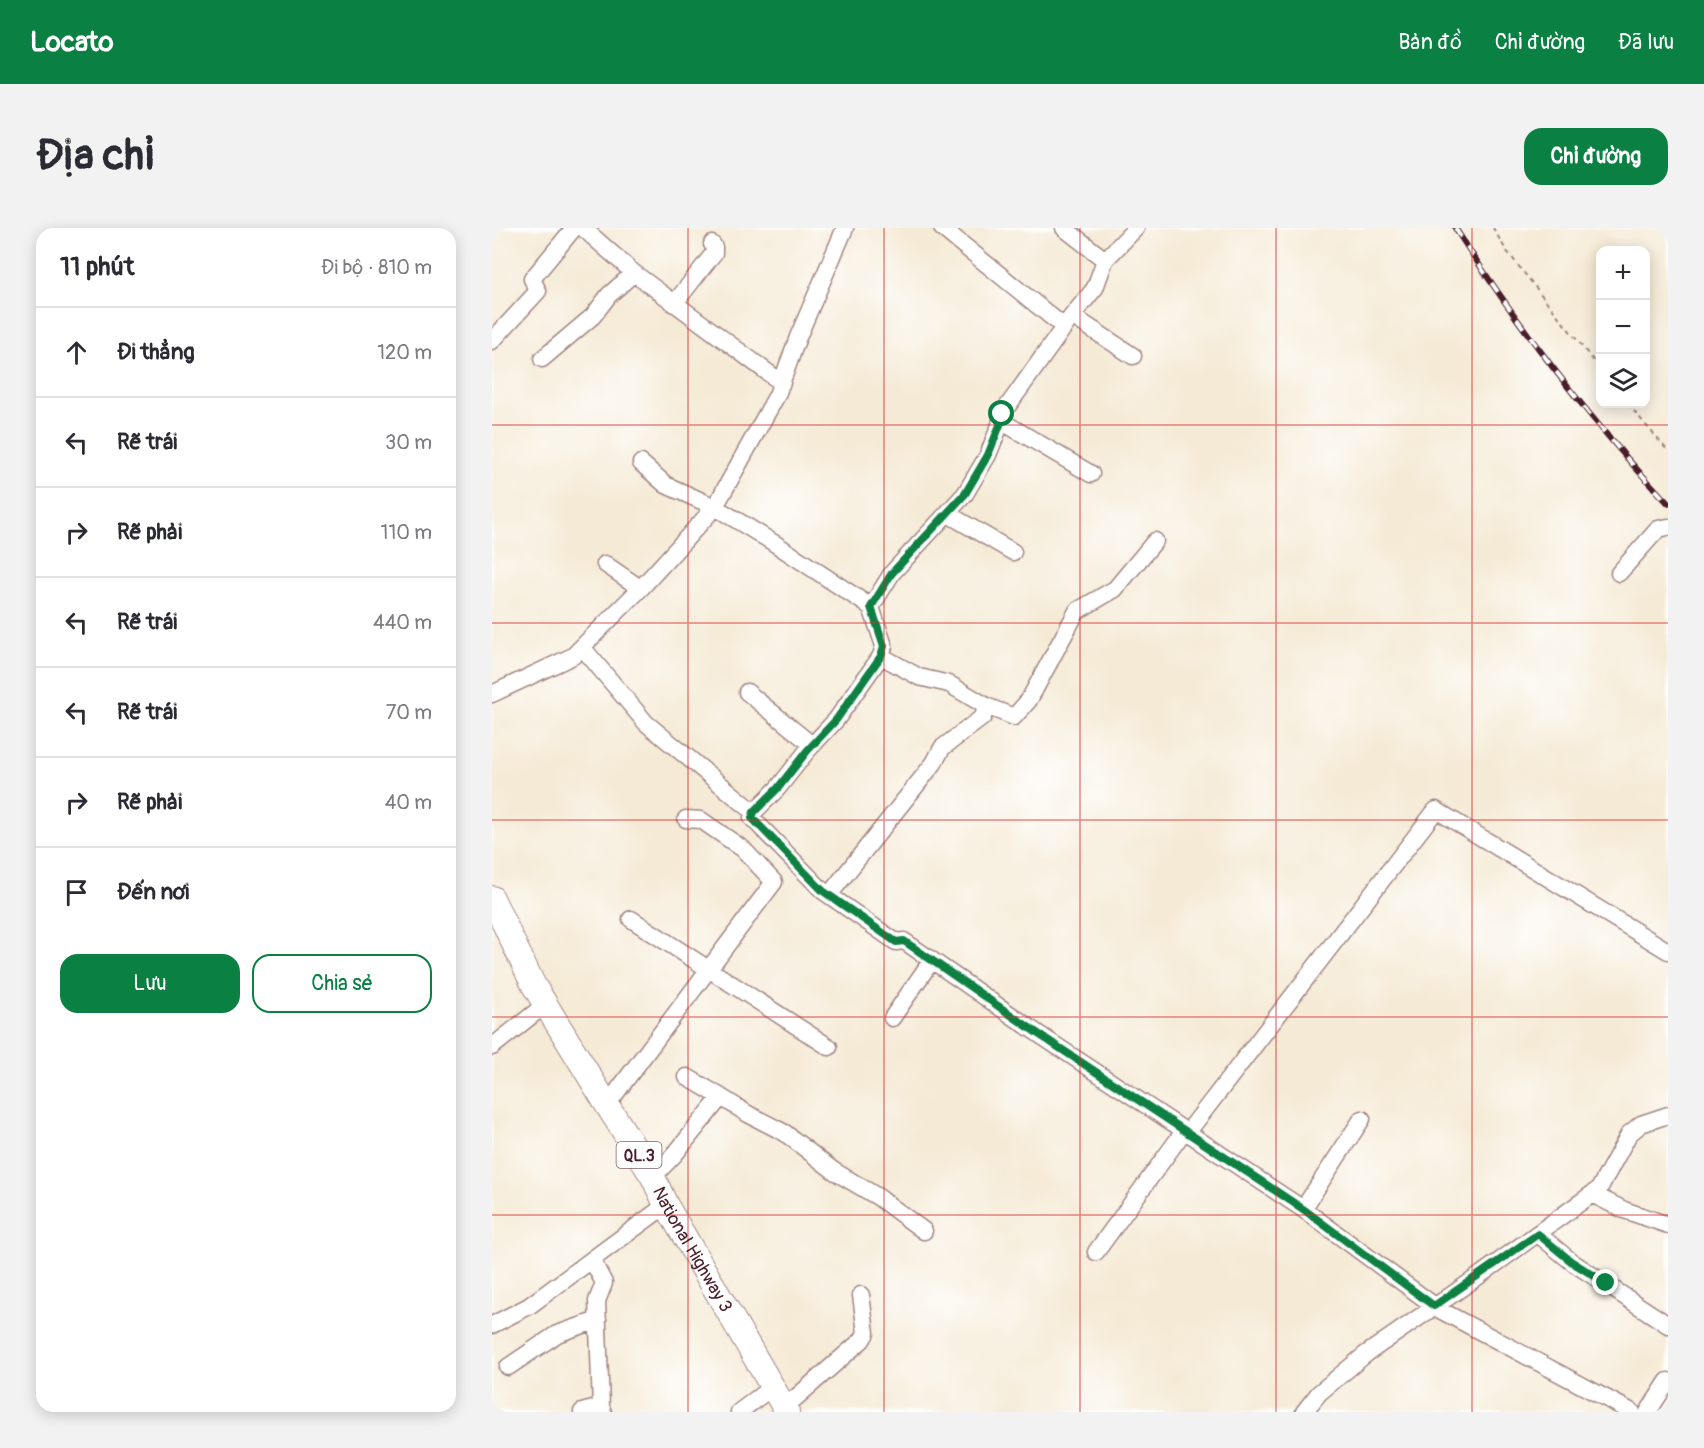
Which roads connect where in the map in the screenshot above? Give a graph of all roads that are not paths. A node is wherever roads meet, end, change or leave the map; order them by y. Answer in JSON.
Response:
{"nodes":[{"id":1,"x":573,"y":228,"type":"edge"},
{"id":2,"x":584,"y":228,"type":"edge"},
{"id":3,"x":845,"y":228,"type":"edge"},
{"id":4,"x":942,"y":228,"type":"edge"},
{"id":5,"x":1064,"y":228,"type":"edge"},
{"id":6,"x":1136,"y":228,"type":"edge"},
{"id":7,"x":712,"y":244,"type":"dead end"},
{"id":8,"x":1105,"y":260,"type":"junction"},
{"id":9,"x":634,"y":273,"type":"junction"},
{"id":10,"x":674,"y":304,"type":"junction"},
{"id":11,"x":1068,"y":321,"type":"junction"},
{"id":12,"x":492,"y":341,"type":"edge"},
{"id":13,"x":1133,"y":356,"type":"dead end"},
{"id":14,"x":542,"y":359,"type":"dead end"},
{"id":15,"x":782,"y":383,"type":"junction"},
{"id":16,"x":1001,"y":421,"type":"junction"},
{"id":17,"x":641,"y":463,"type":"dead end"},
{"id":18,"x":1091,"y":474,"type":"dead end"},
{"id":19,"x":715,"y":507,"type":"junction"},
{"id":20,"x":948,"y":514,"type":"junction"},
{"id":21,"x":1668,"y":527,"type":"edge"},
{"id":22,"x":1155,"y":541,"type":"dead end"},
{"id":23,"x":1013,"y":552,"type":"dead end"},
{"id":24,"x":605,"y":564,"type":"dead end"},
{"id":25,"x":1619,"y":573,"type":"dead end"},
{"id":26,"x":640,"y":588,"type":"junction"},
{"id":27,"x":871,"y":607,"type":"junction"},
{"id":28,"x":582,"y":647,"type":"junction"},
{"id":29,"x":881,"y":656,"type":"junction"},
{"id":30,"x":747,"y":692,"type":"dead end"},
{"id":31,"x":492,"y":694,"type":"edge"},
{"id":32,"x":986,"y":706,"type":"junction"},
{"id":33,"x":812,"y":745,"type":"junction"},
{"id":34,"x":754,"y":812,"type":"junction"},
{"id":35,"x":686,"y":819,"type":"dead end"},
{"id":36,"x":796,"y":863,"type":"junction"},
{"id":37,"x":774,"y":882,"type":"junction"},
{"id":38,"x":829,"y":896,"type":"junction"},
{"id":39,"x":492,"y":898,"type":"edge"},
{"id":40,"x":631,"y":919,"type":"dead end"},
{"id":41,"x":1668,"y":951,"type":"edge"},
{"id":42,"x":932,"y":960,"type":"junction"},
{"id":43,"x":710,"y":969,"type":"junction"},
{"id":44,"x":546,"y":1005,"type":"junction"},
{"id":45,"x":892,"y":1018,"type":"dead end"},
{"id":46,"x":492,"y":1047,"type":"edge"},
{"id":47,"x":829,"y":1047,"type":"dead end"},
{"id":48,"x":687,"y":1077,"type":"dead end"},
{"id":49,"x":721,"y":1097,"type":"junction"},
{"id":50,"x":606,"y":1105,"type":"junction"},
{"id":51,"x":1668,"y":1115,"type":"edge"},
{"id":52,"x":1362,"y":1119,"type":"dead end"},
{"id":53,"x":1185,"y":1132,"type":"junction"},
{"id":54,"x":653,"y":1177,"type":"junction"},
{"id":55,"x":1592,"y":1194,"type":"junction"},
{"id":56,"x":666,"y":1204,"type":"junction"},
{"id":57,"x":1303,"y":1209,"type":"junction"},
{"id":58,"x":1668,"y":1225,"type":"edge"},
{"id":59,"x":924,"y":1231,"type":"dead end"},
{"id":60,"x":1538,"y":1234,"type":"junction"},
{"id":61,"x":1096,"y":1252,"type":"dead end"},
{"id":62,"x":591,"y":1260,"type":"junction"},
{"id":63,"x":861,"y":1295,"type":"dead end"},
{"id":64,"x":1434,"y":1306,"type":"junction"},
{"id":65,"x":598,"y":1320,"type":"junction"},
{"id":66,"x":492,"y":1324,"type":"edge"},
{"id":67,"x":1668,"y":1325,"type":"edge"},
{"id":68,"x":508,"y":1367,"type":"dead end"},
{"id":69,"x":1668,"y":1381,"type":"edge"},
{"id":70,"x":781,"y":1402,"type":"edge"},
{"id":71,"x":602,"y":1409,"type":"edge"},
{"id":72,"x":582,"y":1412,"type":"edge"},
{"id":73,"x":739,"y":1412,"type":"edge"},
{"id":74,"x":1304,"y":1412,"type":"edge"},
{"id":75,"x":1632,"y":1412,"type":"edge"},
{"id":76,"x":1648,"y":1412,"type":"edge"}],
"edges":[{"from":1,"to":12,"type":"street"},
{"from":2,"to":9,"type":"street"},
{"from":3,"to":15,"type":"street"},
{"from":4,"to":11,"type":"street"},
{"from":5,"to":8,"type":"street"},
{"from":6,"to":8,"type":"street"},
{"from":7,"to":10,"type":"street"},
{"from":8,"to":11,"type":"street"},
{"from":9,"to":10,"type":"street"},
{"from":9,"to":14,"type":"street"},
{"from":10,"to":15,"type":"street"},
{"from":11,"to":13,"type":"street"},
{"from":11,"to":16,"type":"street"},
{"from":15,"to":19,"type":"street"},
{"from":16,"to":18,"type":"street"},
{"from":16,"to":20,"type":"street"},
{"from":17,"to":19,"type":"street"},
{"from":19,"to":26,"type":"street"},
{"from":19,"to":27,"type":"street"},
{"from":20,"to":23,"type":"street"},
{"from":20,"to":27,"type":"street"},
{"from":21,"to":25,"type":"street"},
{"from":22,"to":32,"type":"street"},
{"from":24,"to":26,"type":"street"},
{"from":26,"to":28,"type":"street"},
{"from":27,"to":29,"type":"street"},
{"from":28,"to":31,"type":"street"},
{"from":28,"to":34,"type":"street"},
{"from":29,"to":32,"type":"street"},
{"from":29,"to":33,"type":"street"},
{"from":30,"to":33,"type":"street"},
{"from":32,"to":38,"type":"street"},
{"from":33,"to":34,"type":"street"},
{"from":34,"to":36,"type":"street"},
{"from":35,"to":37,"type":"street"},
{"from":36,"to":37,"type":"street"},
{"from":36,"to":38,"type":"street"},
{"from":37,"to":43,"type":"street"},
{"from":38,"to":42,"type":"street"},
{"from":39,"to":44,"type":"highway","name":"National Highway 3","number":"QL.3"},
{"from":40,"to":43,"type":"street"},
{"from":41,"to":53,"type":"street"},
{"from":42,"to":45,"type":"street"},
{"from":42,"to":53,"type":"street"},
{"from":43,"to":47,"type":"street"},
{"from":43,"to":50,"type":"street"},
{"from":44,"to":46,"type":"street"},
{"from":44,"to":50,"type":"highway","name":"National Highway 3","number":"QL.3"},
{"from":48,"to":49,"type":"street"},
{"from":49,"to":54,"type":"street"},
{"from":49,"to":59,"type":"street"},
{"from":50,"to":54,"type":"highway","name":"National Highway 3","number":"QL.3"},
{"from":51,"to":55,"type":"street"},
{"from":52,"to":57,"type":"street"},
{"from":53,"to":57,"type":"street"},
{"from":53,"to":61,"type":"street"},
{"from":54,"to":56,"type":"highway","name":"National Highway 3","number":"QL.3"},
{"from":55,"to":58,"type":"street"},
{"from":55,"to":60,"type":"street"},
{"from":56,"to":62,"type":"street"},
{"from":56,"to":70,"type":"highway","name":"National Highway 3","number":"QL.3"},
{"from":57,"to":64,"type":"street"},
{"from":60,"to":64,"type":"street"},
{"from":60,"to":67,"type":"street"},
{"from":62,"to":65,"type":"street"},
{"from":62,"to":66,"type":"street"},
{"from":63,"to":70,"type":"street"},
{"from":64,"to":74,"type":"street"},
{"from":64,"to":75,"type":"street"},
{"from":65,"to":68,"type":"street"},
{"from":65,"to":71,"type":"street"},
{"from":69,"to":76,"type":"street"},
{"from":70,"to":73,"type":"street"},
{"from":71,"to":72,"type":"street"}]}
